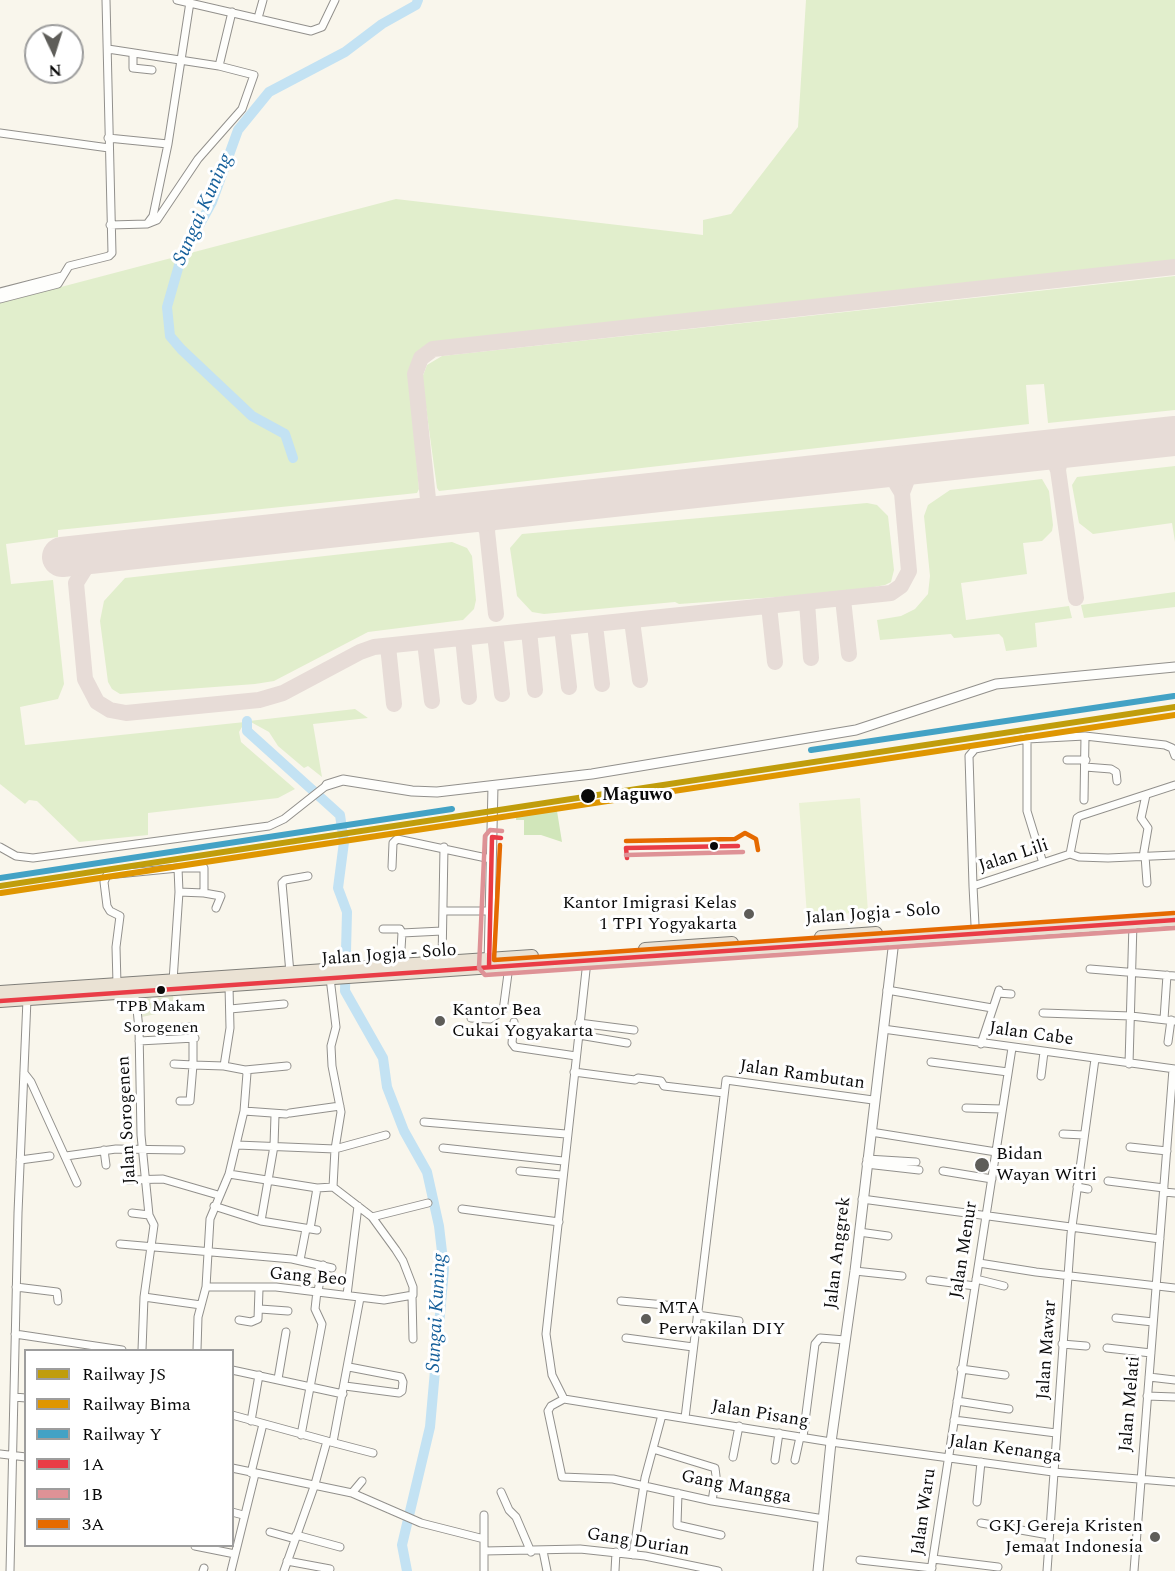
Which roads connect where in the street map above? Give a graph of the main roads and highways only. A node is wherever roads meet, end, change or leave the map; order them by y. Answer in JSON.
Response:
{"nodes":[{"id":1,"x":1175,"y":912,"type":"edge"},
{"id":2,"x":1175,"y":920,"type":"edge"},
{"id":3,"x":488,"y":963,"type":"junction"},
{"id":4,"x":365,"y":971,"type":"junction"},
{"id":5,"x":334,"y":975,"type":"junction"},
{"id":6,"x":0,"y":992,"type":"edge"},
{"id":7,"x":0,"y":1001,"type":"edge"}],
"edges":[{"from":1,"to":3,"type":"highway","name":"Jalan Jogja - Solo"},
{"from":2,"to":3,"type":"highway","name":"Jalan Jogja - Solo"},
{"from":3,"to":4,"type":"highway","name":"Jalan Jogja - Solo"},
{"from":3,"to":4,"type":"highway","name":"Jalan Jogja - Solo"},
{"from":4,"to":5,"type":"highway","name":"Jalan Jogja - Solo"},
{"from":5,"to":6,"type":"highway","name":"Jalan Jogja - Solo"},
{"from":5,"to":7,"type":"highway","name":"Jalan Jogja - Solo"}]}
